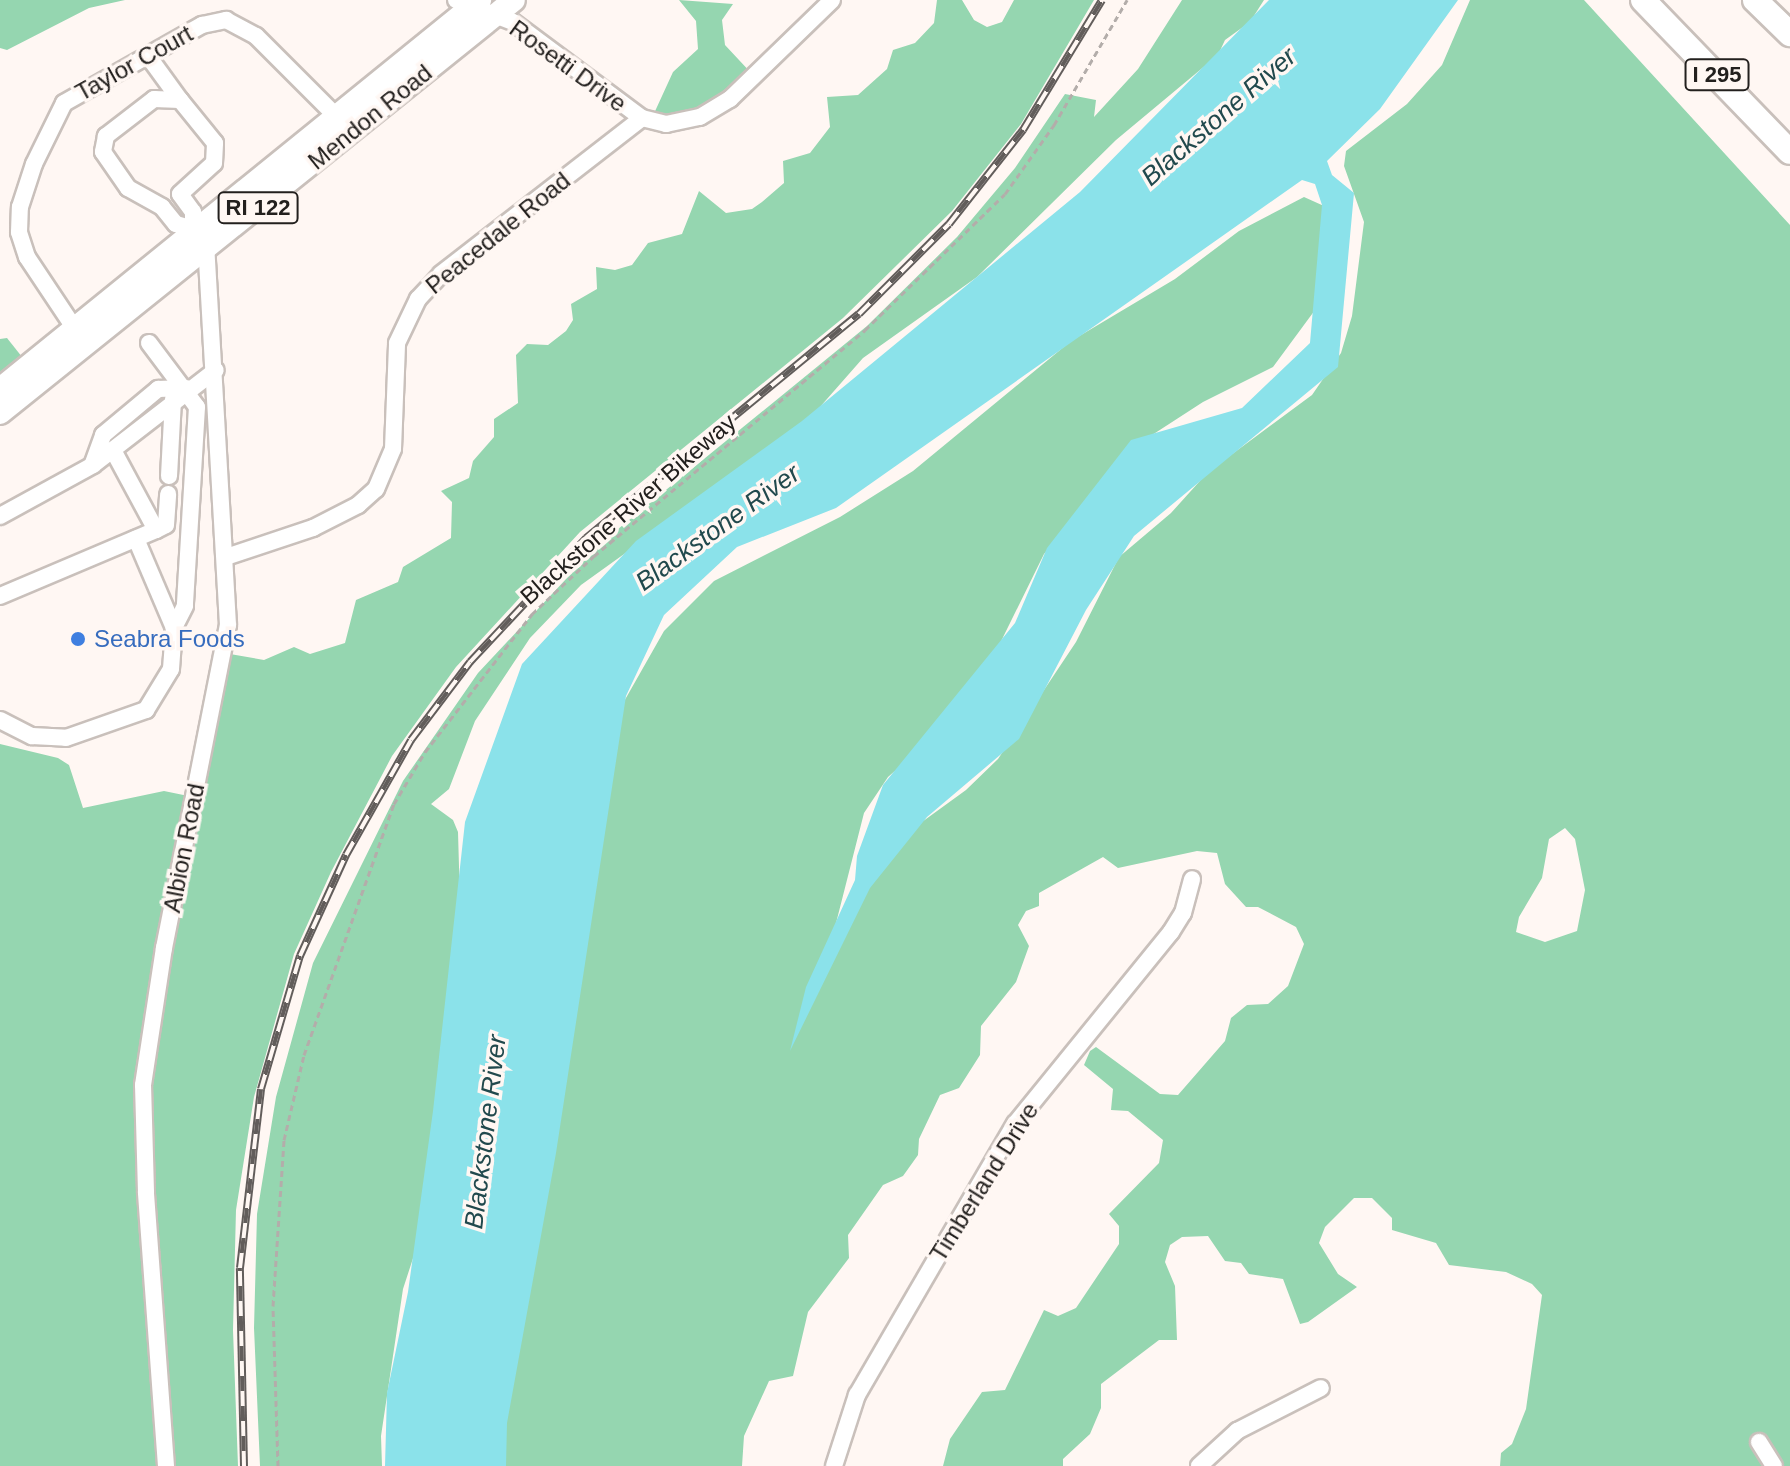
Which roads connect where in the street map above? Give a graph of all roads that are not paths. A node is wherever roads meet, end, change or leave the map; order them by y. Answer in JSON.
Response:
{"nodes":[{"id":1,"x":514,"y":0,"type":"edge"},
{"id":2,"x":832,"y":0,"type":"edge"},
{"id":3,"x":1643,"y":0,"type":"edge"},
{"id":4,"x":1755,"y":0,"type":"edge"},
{"id":5,"x":475,"y":6,"type":"edge"},
{"id":6,"x":1790,"y":34,"type":"edge"},
{"id":7,"x":148,"y":56,"type":"junction"},
{"id":8,"x":180,"y":100,"type":"junction"},
{"id":9,"x":642,"y":118,"type":"junction"},
{"id":10,"x":339,"y":119,"type":"junction"},
{"id":11,"x":1790,"y":152,"type":"edge"},
{"id":12,"x":180,"y":194,"type":"junction"},
{"id":13,"x":162,"y":207,"type":"junction"},
{"id":14,"x":199,"y":238,"type":"junction"},
{"id":15,"x":80,"y":337,"type":"junction"},
{"id":16,"x":149,"y":343,"type":"dead end"},
{"id":17,"x":216,"y":370,"type":"junction"},
{"id":18,"x":0,"y":389,"type":"edge"},
{"id":19,"x":180,"y":394,"type":"junction"},
{"id":20,"x":0,"y":413,"type":"edge"},
{"id":21,"x":113,"y":450,"type":"junction"},
{"id":22,"x":93,"y":465,"type":"junction"},
{"id":23,"x":169,"y":476,"type":"dead end"},
{"id":24,"x":168,"y":494,"type":"dead end"},
{"id":25,"x":0,"y":516,"type":"edge"},
{"id":26,"x":156,"y":530,"type":"junction"},
{"id":27,"x":136,"y":539,"type":"junction"},
{"id":28,"x":226,"y":557,"type":"junction"},
{"id":29,"x":0,"y":596,"type":"edge"},
{"id":30,"x":174,"y":628,"type":"junction"},
{"id":31,"x":0,"y":720,"type":"edge"},
{"id":32,"x":1192,"y":879,"type":"dead end"},
{"id":33,"x":1321,"y":1388,"type":"dead end"},
{"id":34,"x":1759,"y":1442,"type":"dead end"},
{"id":35,"x":166,"y":1466,"type":"edge"},
{"id":36,"x":834,"y":1466,"type":"edge"},
{"id":37,"x":1199,"y":1466,"type":"edge"},
{"id":38,"x":1774,"y":1466,"type":"edge"}],
"edges":[{"from":1,"to":5,"type":"main road","name":"Mendon Road","number":"RI 122"},
{"from":2,"to":9,"type":"street"},
{"from":3,"to":11,"type":"highway","number":"I 295"},
{"from":4,"to":6,"type":"highway"},
{"from":5,"to":9,"type":"street","name":"Rosetti Drive"},
{"from":5,"to":10,"type":"main road","name":"Mendon Road","number":"RI 122"},
{"from":5,"to":14,"type":"main road","name":"Mendon Road","number":"RI 122"},
{"from":7,"to":8,"type":"street"},
{"from":7,"to":10,"type":"street","name":"Taylor Court"},
{"from":7,"to":15,"type":"street","name":"Taylor Court"},
{"from":8,"to":12,"type":"street"},
{"from":8,"to":13,"type":"street"},
{"from":9,"to":28,"type":"street","name":"Peacedale Road"},
{"from":10,"to":14,"type":"main road","name":"Mendon Road","number":"RI 122"},
{"from":12,"to":13,"type":"street"},
{"from":12,"to":14,"type":"street","name":"Albion Road"},
{"from":13,"to":14,"type":"street"},
{"from":14,"to":15,"type":"main road","name":"Mendon Road","number":"RI 122"},
{"from":14,"to":17,"type":"street","name":"Albion Road"},
{"from":15,"to":18,"type":"main road","name":"Mendon Road","number":"RI 122"},
{"from":15,"to":20,"type":"main road","name":"Mendon Road","number":"RI 122"},
{"from":16,"to":19,"type":"street"},
{"from":17,"to":19,"type":"street"},
{"from":17,"to":28,"type":"street","name":"Albion Road"},
{"from":19,"to":21,"type":"street"},
{"from":19,"to":22,"type":"street"},
{"from":19,"to":23,"type":"street"},
{"from":19,"to":30,"type":"street"},
{"from":21,"to":22,"type":"street"},
{"from":21,"to":26,"type":"street"},
{"from":22,"to":25,"type":"street"},
{"from":24,"to":26,"type":"street"},
{"from":26,"to":27,"type":"street"},
{"from":27,"to":29,"type":"street"},
{"from":27,"to":30,"type":"street"},
{"from":28,"to":35,"type":"street","name":"Albion Road"},
{"from":30,"to":31,"type":"street"},
{"from":32,"to":36,"type":"street","name":"Timberland Drive"},
{"from":33,"to":37,"type":"street"},
{"from":34,"to":38,"type":"street"}]}
